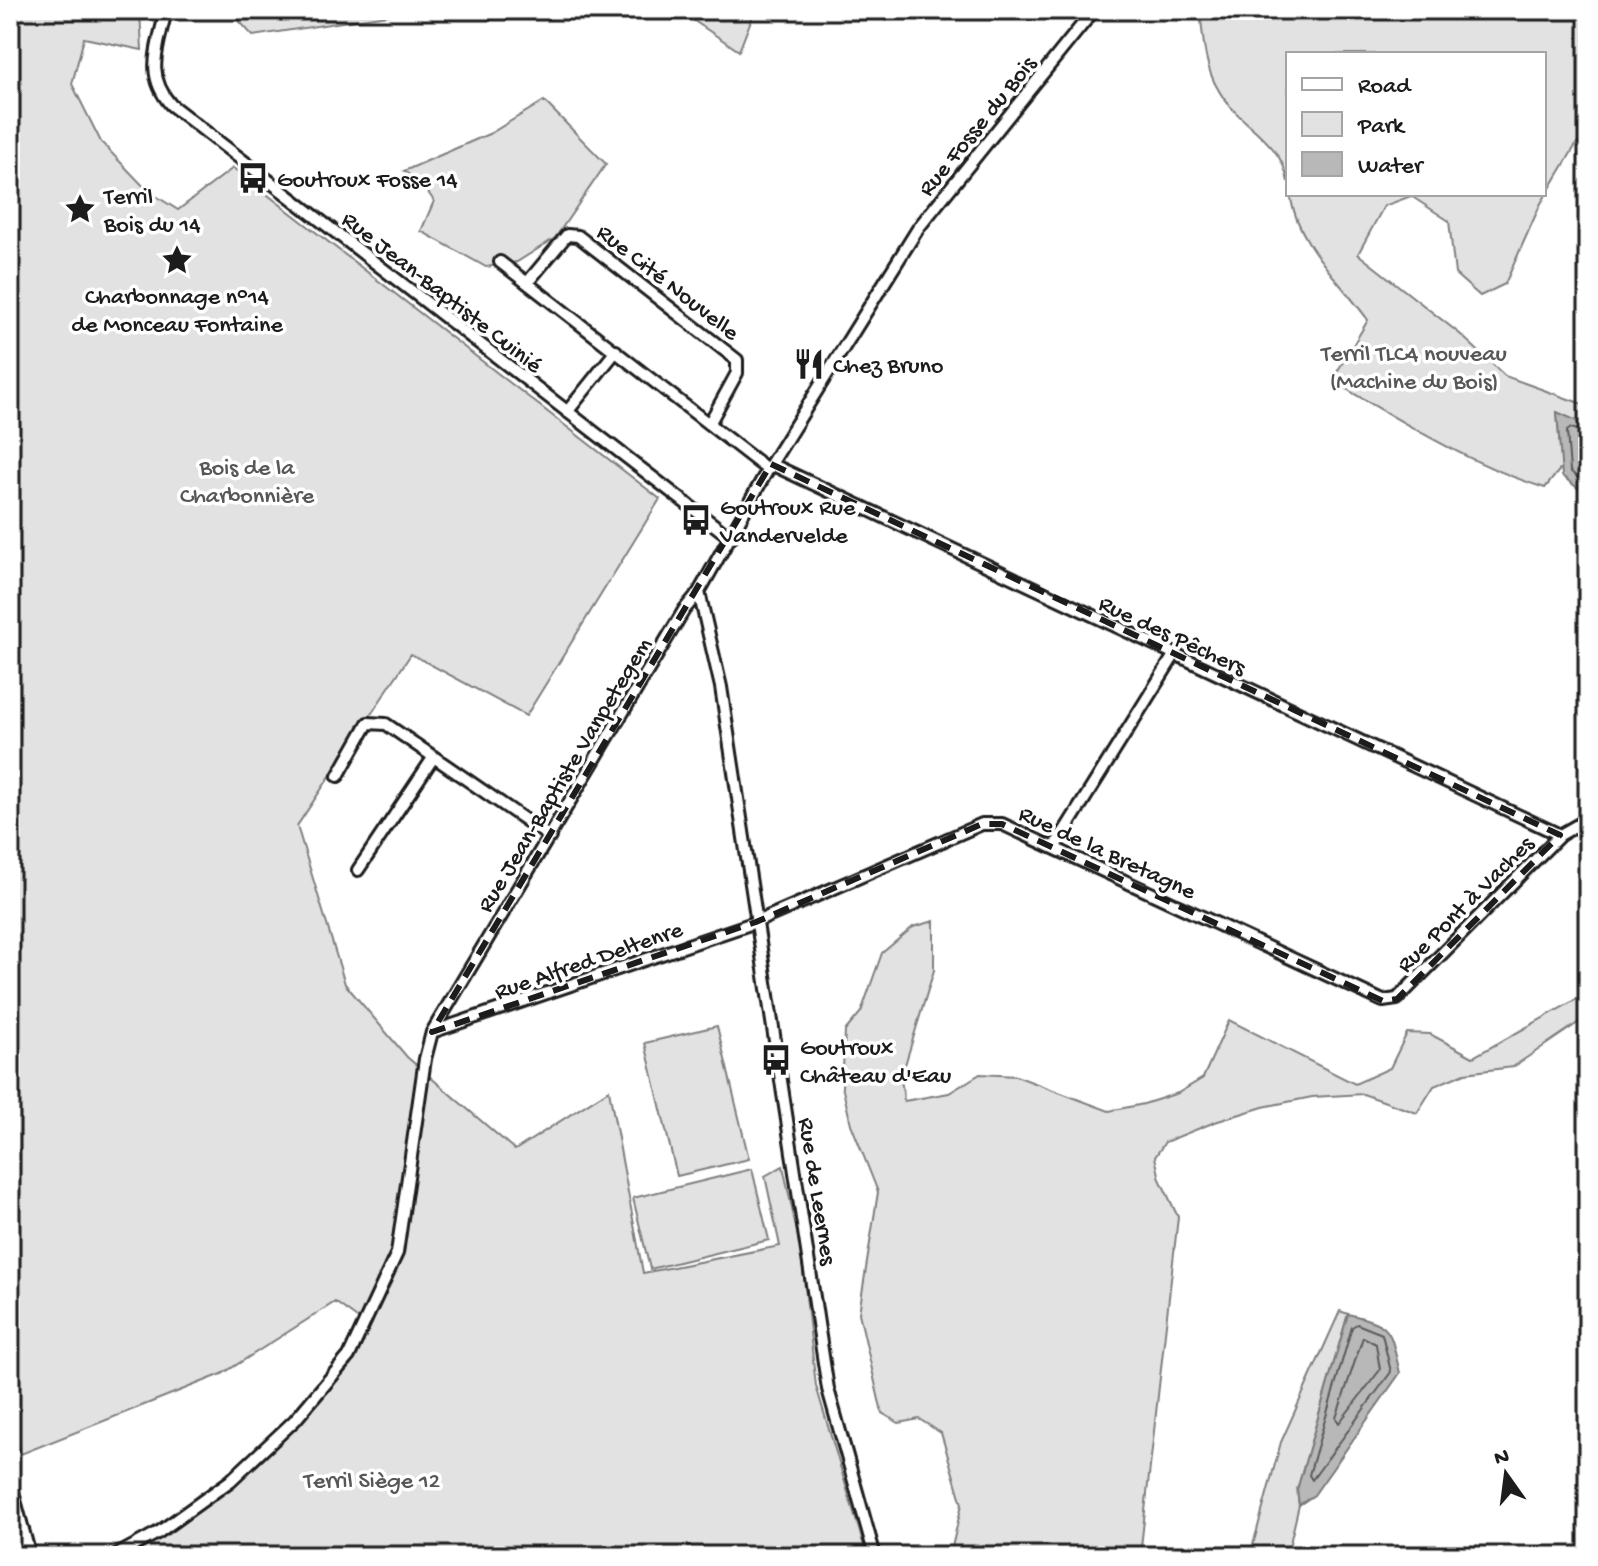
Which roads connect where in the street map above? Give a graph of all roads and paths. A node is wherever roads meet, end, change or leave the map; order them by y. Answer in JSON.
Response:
{"nodes":[{"id":1,"x":166,"y":10,"type":"edge"},
{"id":2,"x":1094,"y":10,"type":"edge"},
{"id":3,"x":500,"y":262,"type":"dead end"},
{"id":4,"x":527,"y":283,"type":"junction"},
{"id":5,"x":616,"y":351,"type":"junction"},
{"id":6,"x":567,"y":412,"type":"junction"},
{"id":7,"x":709,"y":424,"type":"junction"},
{"id":8,"x":769,"y":467,"type":"junction"},
{"id":9,"x":731,"y":538,"type":"junction"},
{"id":10,"x":699,"y":592,"type":"junction"},
{"id":11,"x":1173,"y":657,"type":"junction"},
{"id":12,"x":433,"y":758,"type":"junction"},
{"id":13,"x":338,"y":776,"type":"dead end"},
{"id":14,"x":1588,"y":819,"type":"edge"},
{"id":15,"x":1560,"y":835,"type":"junction"},
{"id":16,"x":550,"y":837,"type":"junction"},
{"id":17,"x":1054,"y":848,"type":"junction"},
{"id":18,"x":358,"y":870,"type":"dead end"},
{"id":19,"x":756,"y":922,"type":"junction"},
{"id":20,"x":1397,"y":999,"type":"joint"},
{"id":21,"x":432,"y":1032,"type":"junction"},
{"id":22,"x":10,"y":1497,"type":"edge"},
{"id":23,"x":26,"y":1556,"type":"edge"},
{"id":24,"x":115,"y":1556,"type":"edge"},
{"id":25,"x":875,"y":1556,"type":"edge"}],
"edges":[{"from":1,"to":6,"type":"street","name":"Rue Jean-Baptiste Cuinié"},
{"from":2,"to":8,"type":"street","name":"Rue Fosse du Bois"},
{"from":3,"to":4,"type":"street"},
{"from":4,"to":5,"type":"street"},
{"from":4,"to":7,"type":"street","name":"Rue Cité Nouvelle"},
{"from":5,"to":6,"type":"street"},
{"from":5,"to":7,"type":"street"},
{"from":6,"to":9,"type":"street","name":"Rue Jean-Baptiste Cuinié"},
{"from":7,"to":8,"type":"street"},
{"from":8,"to":9,"type":"street","name":"Rue Jean-Baptiste Vanpetegem"},
{"from":8,"to":11,"type":"street","name":"Rue des Pêchers"},
{"from":9,"to":10,"type":"street","name":"Rue Jean-Baptiste Vanpetegem"},
{"from":10,"to":16,"type":"street","name":"Rue Jean-Baptiste Vanpetegem"},
{"from":10,"to":19,"type":"street","name":"Rue de Leernes"},
{"from":11,"to":15,"type":"street","name":"Rue des Pêchers"},
{"from":11,"to":17,"type":"street"},
{"from":12,"to":13,"type":"street"},
{"from":12,"to":16,"type":"street"},
{"from":12,"to":18,"type":"street"},
{"from":14,"to":15,"type":"street","name":"Rue Pont à Vaches"},
{"from":15,"to":20,"type":"street","name":"Rue Pont à Vaches"},
{"from":16,"to":21,"type":"street","name":"Rue Jean-Baptiste Vanpetegem"},
{"from":17,"to":19,"type":"street","name":"Rue de la Bretagne"},
{"from":17,"to":20,"type":"street","name":"Rue de la Bretagne"},
{"from":19,"to":21,"type":"street","name":"Rue Alfred Deltenre"},
{"from":19,"to":25,"type":"street","name":"Rue de Leernes"},
{"from":21,"to":24,"type":"street"},
{"from":22,"to":23,"type":"highway"}]}
